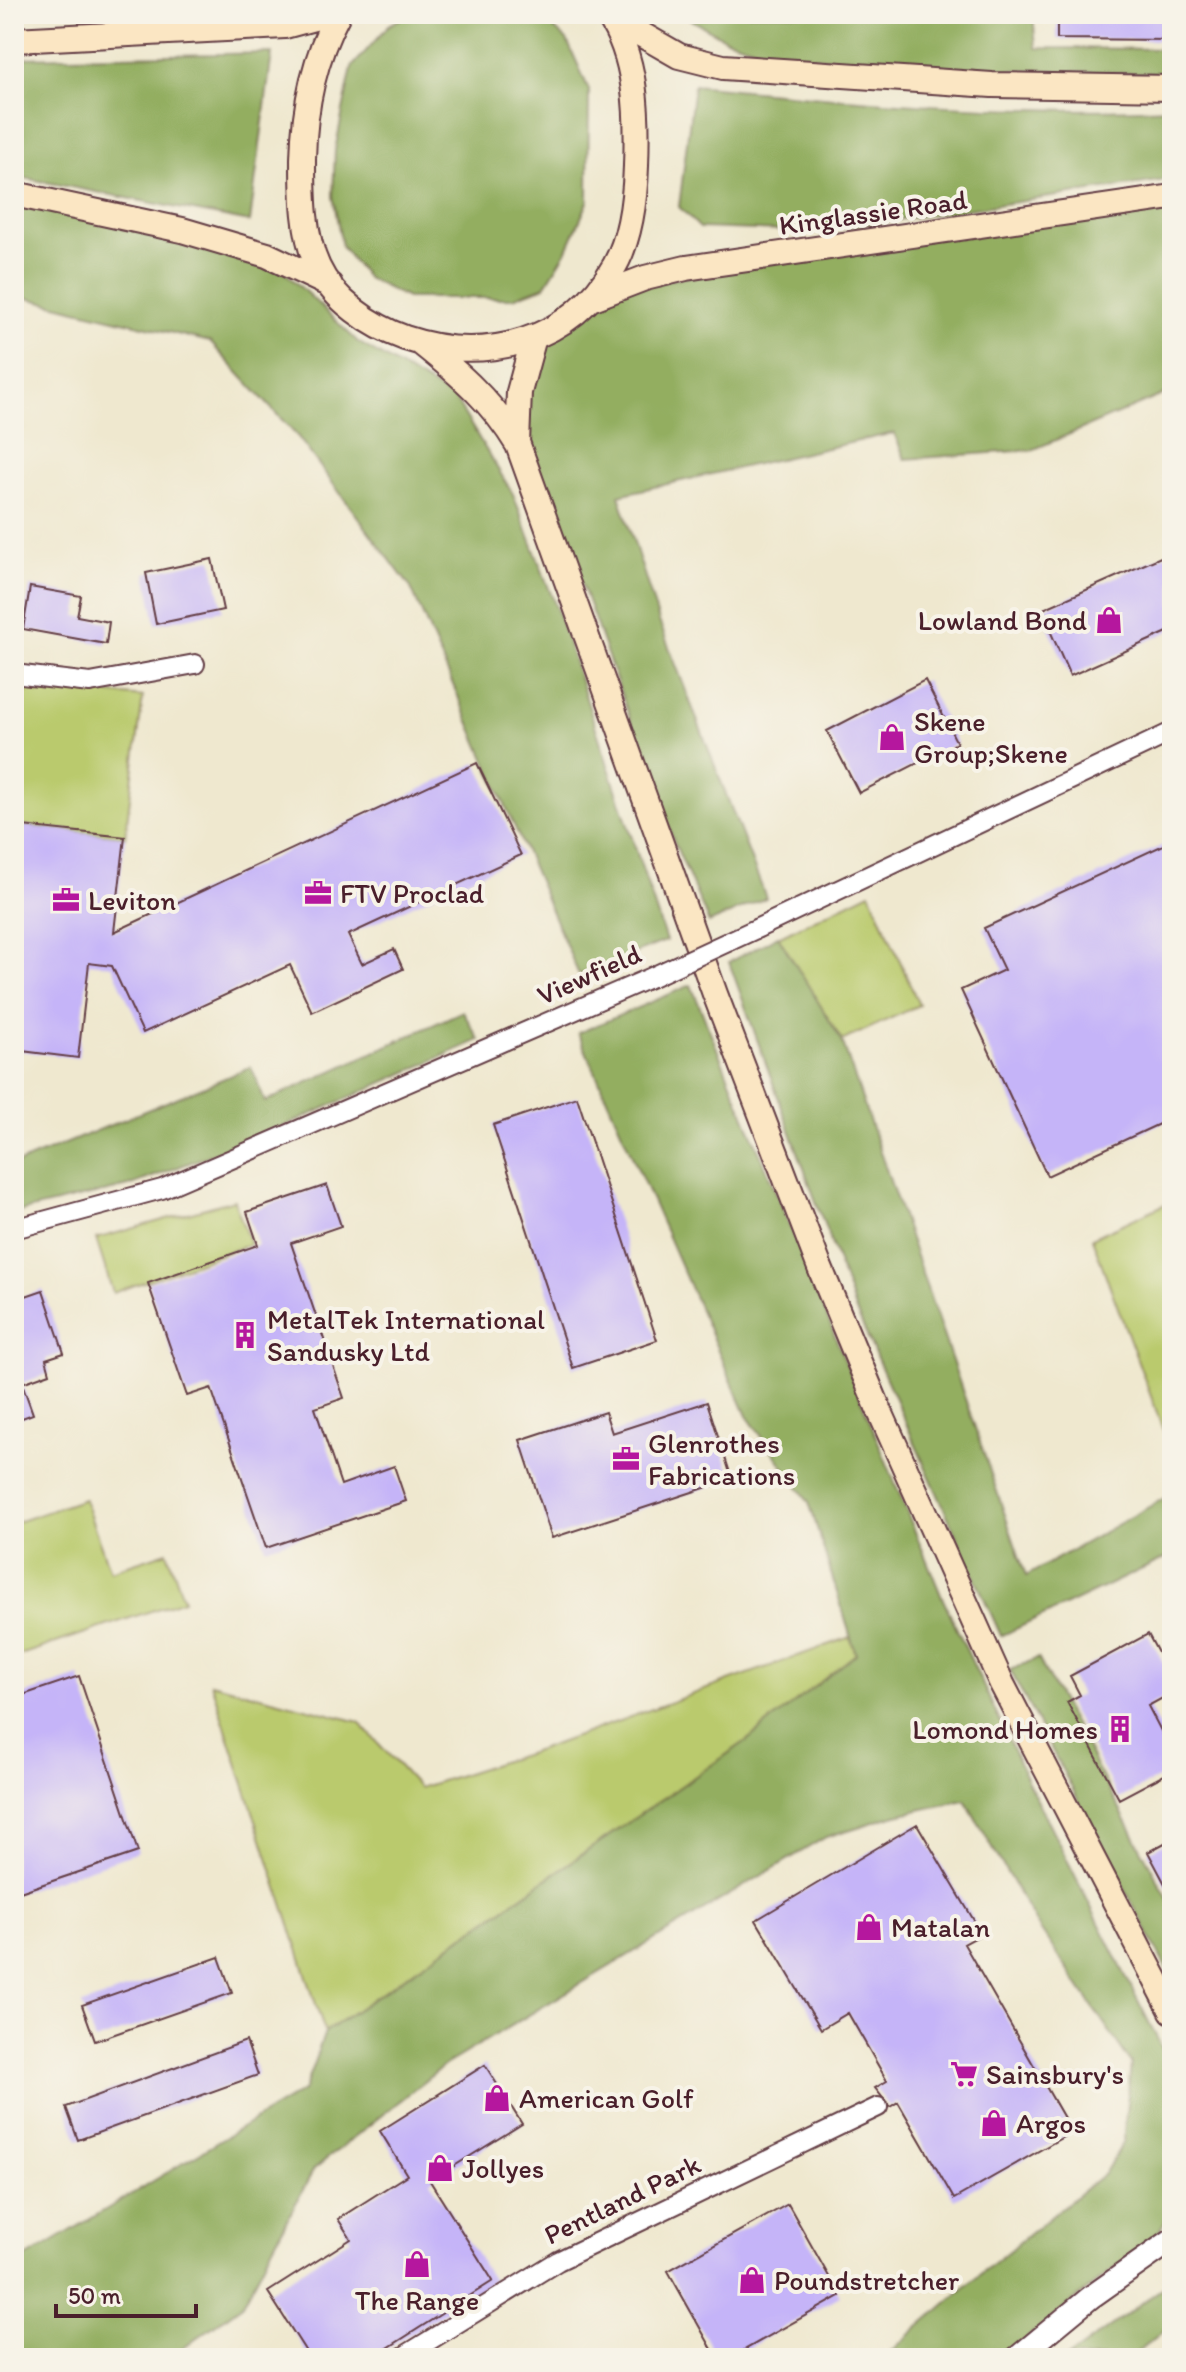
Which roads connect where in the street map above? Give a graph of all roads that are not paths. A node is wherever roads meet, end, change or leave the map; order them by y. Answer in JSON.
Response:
{"nodes":[{"id":1,"x":329,"y":14,"type":"edge"},
{"id":2,"x":338,"y":14,"type":"edge"},
{"id":3,"x":608,"y":15,"type":"edge"},
{"id":4,"x":14,"y":40,"type":"edge"},
{"id":5,"x":1172,"y":88,"type":"edge"},
{"id":6,"x":14,"y":194,"type":"edge"},
{"id":7,"x":1172,"y":197,"type":"edge"},
{"id":8,"x":330,"y":285,"type":"junction"},
{"id":9,"x":587,"y":301,"type":"junction"},
{"id":10,"x":534,"y":337,"type":"junction"},
{"id":11,"x":421,"y":343,"type":"junction"},
{"id":12,"x":518,"y":445,"type":"junction"},
{"id":13,"x":195,"y":664,"type":"dead end"},
{"id":14,"x":14,"y":674,"type":"edge"},
{"id":15,"x":1172,"y":732,"type":"edge"},
{"id":16,"x":14,"y":1229,"type":"edge"},
{"id":17,"x":1172,"y":2011,"type":"edge"},
{"id":18,"x":878,"y":2107,"type":"dead end"},
{"id":19,"x":1170,"y":2241,"type":"edge"},
{"id":20,"x":401,"y":2358,"type":"edge"},
{"id":21,"x":1017,"y":2358,"type":"edge"}],
"edges":[{"from":1,"to":4,"type":"main road"},
{"from":2,"to":8,"type":"main road"},
{"from":3,"to":5,"type":"main road"},
{"from":3,"to":9,"type":"main road"},
{"from":6,"to":8,"type":"main road"},
{"from":7,"to":9,"type":"main road","name":"Kinglassie Road"},
{"from":8,"to":11,"type":"main road"},
{"from":9,"to":10,"type":"main road"},
{"from":10,"to":11,"type":"main road"},
{"from":10,"to":12,"type":"main road"},
{"from":11,"to":12,"type":"main road"},
{"from":12,"to":17,"type":"main road"},
{"from":13,"to":14,"type":"street"},
{"from":15,"to":16,"type":"street","name":"Viewfield","bridge":true},
{"from":18,"to":20,"type":"street","name":"Pentland Park"},
{"from":19,"to":21,"type":"street"}]}
